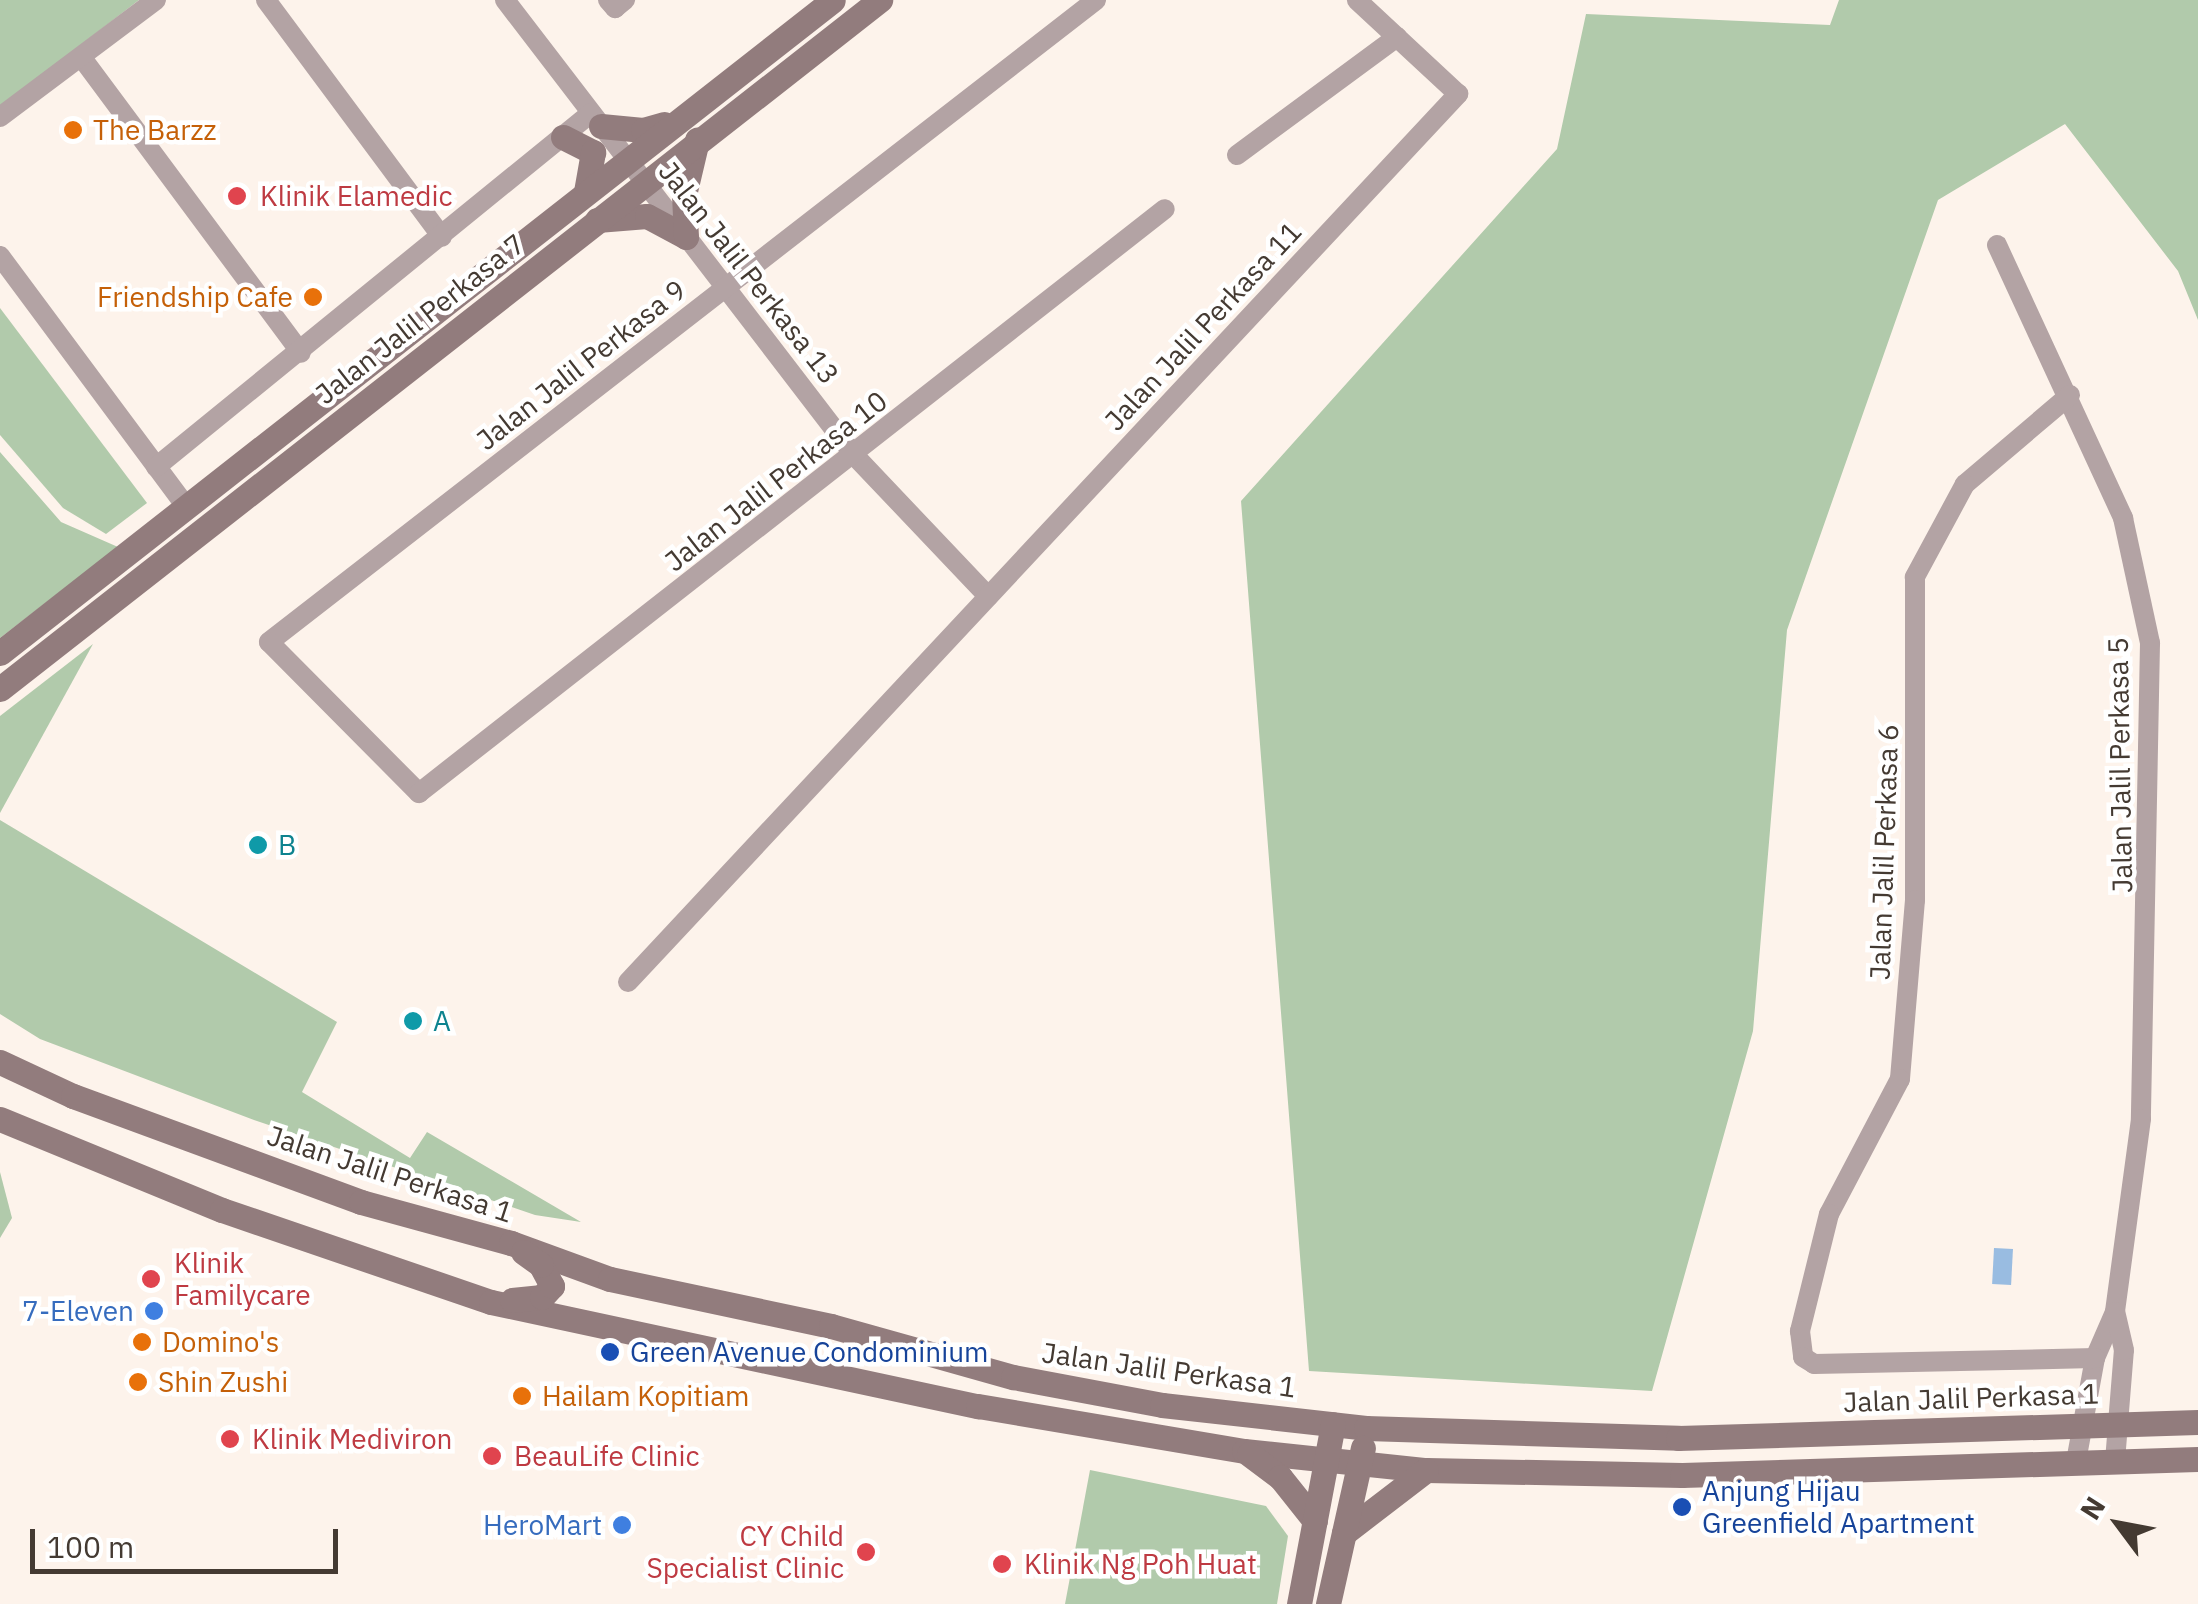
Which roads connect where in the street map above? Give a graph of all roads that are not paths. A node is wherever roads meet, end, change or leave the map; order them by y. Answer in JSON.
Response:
{"nodes":[{"id":1,"x":156,"y":0,"type":"edge"},
{"id":2,"x":266,"y":0,"type":"edge"},
{"id":3,"x":505,"y":0,"type":"edge"},
{"id":4,"x":832,"y":0,"type":"edge"},
{"id":5,"x":880,"y":0,"type":"edge"},
{"id":6,"x":1096,"y":0,"type":"edge"},
{"id":7,"x":1357,"y":0,"type":"edge"},
{"id":8,"x":1397,"y":38,"type":"junction"},
{"id":9,"x":82,"y":58,"type":"junction"},
{"id":10,"x":0,"y":117,"type":"edge"},
{"id":11,"x":596,"y":120,"type":"junction"},
{"id":12,"x":676,"y":120,"type":"junction"},
{"id":13,"x":562,"y":137,"type":"junction"},
{"id":14,"x":697,"y":140,"type":"junction"},
{"id":15,"x":1237,"y":155,"type":"dead end"},
{"id":16,"x":626,"y":159,"type":"junction"},
{"id":17,"x":644,"y":182,"type":"junction"},
{"id":18,"x":586,"y":192,"type":"junction"},
{"id":19,"x":1165,"y":209,"type":"dead end"},
{"id":20,"x":595,"y":220,"type":"junction"},
{"id":21,"x":442,"y":237,"type":"junction"},
{"id":22,"x":686,"y":237,"type":"junction"},
{"id":23,"x":1998,"y":245,"type":"dead end"},
{"id":24,"x":0,"y":256,"type":"edge"},
{"id":25,"x":725,"y":288,"type":"junction"},
{"id":26,"x":301,"y":354,"type":"junction"},
{"id":27,"x":2070,"y":395,"type":"junction"},
{"id":28,"x":854,"y":455,"type":"junction"},
{"id":29,"x":156,"y":468,"type":"junction"},
{"id":30,"x":188,"y":508,"type":"junction"},
{"id":31,"x":988,"y":596,"type":"junction"},
{"id":32,"x":0,"y":653,"type":"edge"},
{"id":33,"x":0,"y":689,"type":"edge"},
{"id":34,"x":419,"y":794,"type":"joint"},
{"id":35,"x":628,"y":982,"type":"dead end"},
{"id":36,"x":0,"y":1062,"type":"edge"},
{"id":37,"x":0,"y":1119,"type":"edge"},
{"id":38,"x":511,"y":1243,"type":"junction"},
{"id":39,"x":491,"y":1302,"type":"junction"},
{"id":40,"x":2115,"y":1312,"type":"junction"},
{"id":41,"x":2095,"y":1358,"type":"junction"},
{"id":42,"x":2083,"y":1422,"type":"junction"},
{"id":43,"x":2198,"y":1422,"type":"edge"},
{"id":44,"x":2118,"y":1423,"type":"junction"},
{"id":45,"x":1333,"y":1424,"type":"junction"},
{"id":46,"x":1366,"y":1428,"type":"junction"},
{"id":47,"x":1244,"y":1451,"type":"junction"},
{"id":48,"x":2198,"y":1459,"type":"edge"},
{"id":49,"x":2114,"y":1461,"type":"junction"},
{"id":50,"x":1328,"y":1462,"type":"junction"},
{"id":51,"x":2076,"y":1462,"type":"junction"},
{"id":52,"x":1360,"y":1464,"type":"junction"},
{"id":53,"x":1426,"y":1470,"type":"junction"},
{"id":54,"x":1316,"y":1521,"type":"junction"},
{"id":55,"x":1344,"y":1533,"type":"junction"},
{"id":56,"x":1298,"y":1604,"type":"edge"},
{"id":57,"x":1328,"y":1604,"type":"edge"}],
"edges":[{"from":1,"to":9,"type":"street"},
{"from":2,"to":21,"type":"street"},
{"from":3,"to":11,"type":"street","name":"Jalan Jalil Perkasa 13"},
{"from":4,"to":12,"type":"main road","name":"Jalan Jalil Perkasa 7"},
{"from":5,"to":14,"type":"main road","name":"Jalan Jalil Perkasa 7"},
{"from":6,"to":25,"type":"street","name":"Jalan Jalil Perkasa 9"},
{"from":7,"to":8,"type":"street"},
{"from":8,"to":15,"type":"street"},
{"from":8,"to":31,"type":"street","name":"Jalan Jalil Perkasa 11"},
{"from":9,"to":10,"type":"street"},
{"from":9,"to":26,"type":"street"},
{"from":11,"to":12,"type":"main road"},
{"from":11,"to":13,"type":"street"},
{"from":11,"to":16,"type":"street","name":"Jalan Jalil Perkasa 13"},
{"from":12,"to":16,"type":"main road","name":"Jalan Jalil Perkasa 7"},
{"from":13,"to":18,"type":"main road"},
{"from":13,"to":21,"type":"street"},
{"from":14,"to":17,"type":"main road","name":"Jalan Jalil Perkasa 7"},
{"from":14,"to":22,"type":"main road"},
{"from":16,"to":17,"type":"street","name":"Jalan Jalil Perkasa 13"},
{"from":16,"to":18,"type":"main road","name":"Jalan Jalil Perkasa 7"},
{"from":17,"to":20,"type":"main road","name":"Jalan Jalil Perkasa 7"},
{"from":17,"to":22,"type":"street","name":"Jalan Jalil Perkasa 13"},
{"from":18,"to":30,"type":"main road","name":"Jalan Jalil Perkasa 7"},
{"from":19,"to":28,"type":"street","name":"Jalan Jalil Perkasa 10"},
{"from":20,"to":22,"type":"main road"},
{"from":20,"to":33,"type":"main road","name":"Jalan Jalil Perkasa 7"},
{"from":21,"to":26,"type":"street"},
{"from":22,"to":25,"type":"street","name":"Jalan Jalil Perkasa 13"},
{"from":23,"to":27,"type":"street","name":"Jalan Jalil Perkasa 5"},
{"from":24,"to":29,"type":"street"},
{"from":25,"to":28,"type":"street","name":"Jalan Jalil Perkasa 13"},
{"from":25,"to":34,"type":"street","name":"Jalan Jalil Perkasa 9"},
{"from":26,"to":29,"type":"street"},
{"from":27,"to":40,"type":"street","name":"Jalan Jalil Perkasa 5"},
{"from":27,"to":41,"type":"street","name":"Jalan Jalil Perkasa 6"},
{"from":28,"to":31,"type":"street","name":"Jalan Jalil Perkasa 13"},
{"from":28,"to":34,"type":"street","name":"Jalan Jalil Perkasa 10"},
{"from":29,"to":30,"type":"street"},
{"from":30,"to":32,"type":"main road","name":"Jalan Jalil Perkasa 7"},
{"from":31,"to":35,"type":"street","name":"Jalan Jalil Perkasa 11"},
{"from":36,"to":38,"type":"main road","name":"Jalan Jalil Perkasa 1"},
{"from":37,"to":39,"type":"main road"},
{"from":38,"to":39,"type":"main road"},
{"from":38,"to":45,"type":"main road","name":"Jalan Jalil Perkasa 1"},
{"from":39,"to":47,"type":"main road"},
{"from":40,"to":41,"type":"street","name":"Jalan Jalil Perkasa 5"},
{"from":40,"to":44,"type":"street","name":"Jalan Jalil Perkasa 5"},
{"from":41,"to":42,"type":"street","name":"Jalan Jalil Perkasa 5"},
{"from":42,"to":44,"type":"main road","name":"Jalan Jalil Perkasa 1"},
{"from":42,"to":46,"type":"main road","name":"Jalan Jalil Perkasa 1"},
{"from":42,"to":51,"type":"street","name":"Jalan Jalil Perkasa 5"},
{"from":43,"to":44,"type":"main road","name":"Jalan Jalil Perkasa 1"},
{"from":44,"to":49,"type":"street","name":"Jalan Jalil Perkasa 5"},
{"from":45,"to":46,"type":"main road","name":"Jalan Jalil Perkasa 1"},
{"from":45,"to":50,"type":"main road"},
{"from":46,"to":52,"type":"main road"},
{"from":47,"to":50,"type":"main road"},
{"from":47,"to":54,"type":"main road"},
{"from":48,"to":49,"type":"main road"},
{"from":49,"to":51,"type":"main road"},
{"from":50,"to":52,"type":"main road"},
{"from":50,"to":54,"type":"main road"},
{"from":51,"to":53,"type":"main road"},
{"from":52,"to":53,"type":"main road"},
{"from":52,"to":55,"type":"main road"},
{"from":53,"to":55,"type":"main road"},
{"from":54,"to":56,"type":"main road"},
{"from":55,"to":57,"type":"main road"}]}
